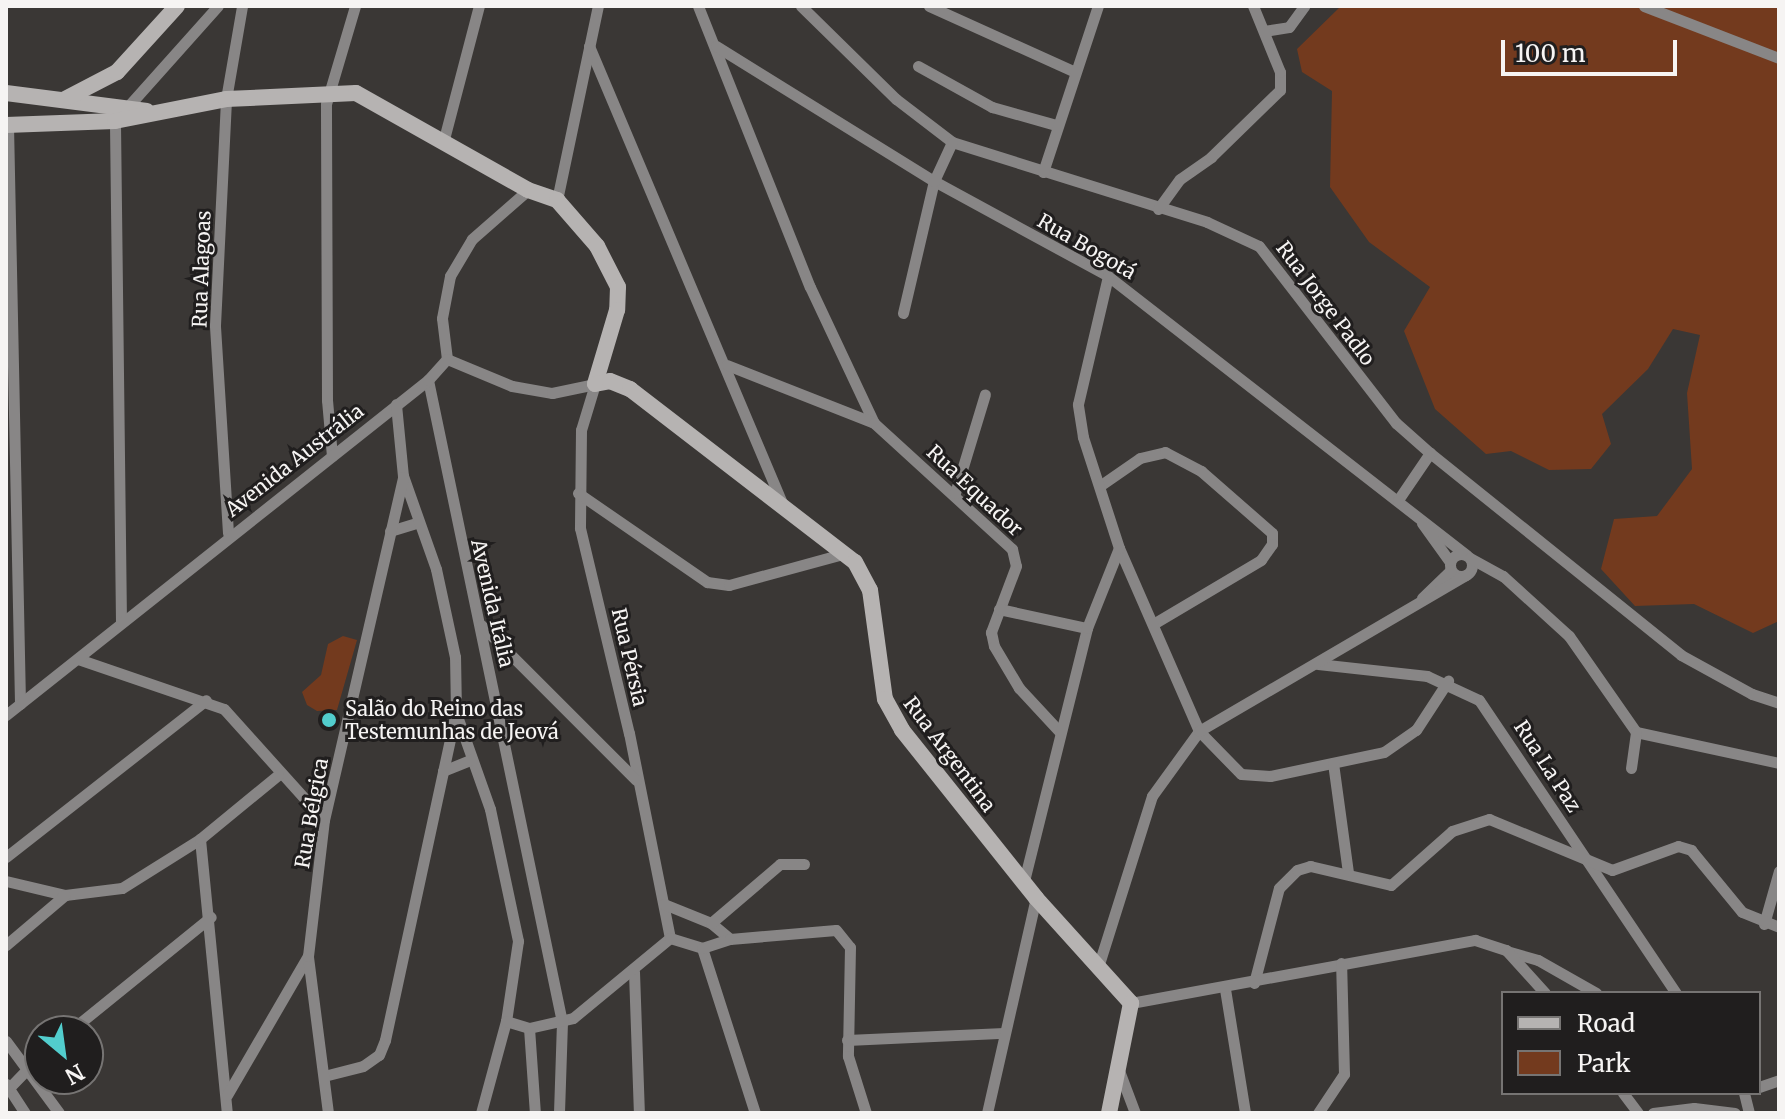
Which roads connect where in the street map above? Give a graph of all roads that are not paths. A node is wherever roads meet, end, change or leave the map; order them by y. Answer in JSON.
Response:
{"nodes":[{"id":1,"x":177,"y":6,"type":"edge"},
{"id":2,"x":218,"y":6,"type":"edge"},
{"id":3,"x":242,"y":6,"type":"edge"},
{"id":4,"x":355,"y":6,"type":"edge"},
{"id":5,"x":479,"y":6,"type":"edge"},
{"id":6,"x":598,"y":6,"type":"edge"},
{"id":7,"x":698,"y":6,"type":"edge"},
{"id":8,"x":801,"y":6,"type":"edge"},
{"id":9,"x":929,"y":6,"type":"edge"},
{"id":10,"x":1253,"y":6,"type":"edge"},
{"id":11,"x":1304,"y":6,"type":"edge"},
{"id":12,"x":1644,"y":6,"type":"edge"},
{"id":13,"x":1094,"y":7,"type":"edge"},
{"id":14,"x":1264,"y":31,"type":"junction"},
{"id":15,"x":589,"y":46,"type":"junction"},
{"id":16,"x":716,"y":46,"type":"junction"},
{"id":17,"x":1779,"y":58,"type":"edge"},
{"id":18,"x":918,"y":66,"type":"dead end"},
{"id":19,"x":1073,"y":71,"type":"junction"},
{"id":20,"x":117,"y":72,"type":"junction"},
{"id":21,"x":328,"y":92,"type":"junction"},
{"id":22,"x":6,"y":93,"type":"edge"},
{"id":23,"x":57,"y":99,"type":"junction"},
{"id":24,"x":226,"y":99,"type":"junction"},
{"id":25,"x":91,"y":103,"type":"junction"},
{"id":26,"x":128,"y":106,"type":"junction"},
{"id":27,"x":148,"y":111,"type":"junction"},
{"id":28,"x":115,"y":121,"type":"junction"},
{"id":29,"x":7,"y":125,"type":"edge"},
{"id":30,"x":1056,"y":125,"type":"junction"},
{"id":31,"x":52,"y":126,"type":"junction"},
{"id":32,"x":444,"y":139,"type":"junction"},
{"id":33,"x":952,"y":142,"type":"junction"},
{"id":34,"x":1043,"y":172,"type":"junction"},
{"id":35,"x":934,"y":181,"type":"junction"},
{"id":36,"x":528,"y":190,"type":"junction"},
{"id":37,"x":557,"y":200,"type":"junction"},
{"id":38,"x":1158,"y":209,"type":"junction"},
{"id":39,"x":1108,"y":276,"type":"junction"},
{"id":40,"x":903,"y":313,"type":"dead end"},
{"id":41,"x":447,"y":359,"type":"junction"},
{"id":42,"x":727,"y":365,"type":"junction"},
{"id":43,"x":428,"y":380,"type":"junction"},
{"id":44,"x":595,"y":384,"type":"junction"},
{"id":45,"x":985,"y":394,"type":"dead end"},
{"id":46,"x":396,"y":404,"type":"junction"},
{"id":47,"x":874,"y":423,"type":"junction"},
{"id":48,"x":1430,"y":453,"type":"junction"},
{"id":49,"x":332,"y":456,"type":"junction"},
{"id":50,"x":403,"y":476,"type":"junction"},
{"id":51,"x":1101,"y":485,"type":"junction"},
{"id":52,"x":578,"y":493,"type":"junction"},
{"id":53,"x":955,"y":493,"type":"junction"},
{"id":54,"x":1398,"y":500,"type":"junction"},
{"id":55,"x":782,"y":504,"type":"junction"},
{"id":56,"x":1414,"y":513,"type":"junction"},
{"id":57,"x":419,"y":522,"type":"junction"},
{"id":58,"x":390,"y":531,"type":"junction"},
{"id":59,"x":228,"y":533,"type":"junction"},
{"id":60,"x":1119,"y":548,"type":"junction"},
{"id":61,"x":846,"y":553,"type":"junction"},
{"id":62,"x":1468,"y":556,"type":"junction"},
{"id":63,"x":1451,"y":566,"type":"junction"},
{"id":64,"x":1468,"y":574,"type":"junction"},
{"id":65,"x":1503,"y":576,"type":"junction"},
{"id":66,"x":1416,"y":604,"type":"junction"},
{"id":67,"x":999,"y":609,"type":"junction"},
{"id":68,"x":121,"y":622,"type":"junction"},
{"id":69,"x":1155,"y":623,"type":"junction"},
{"id":70,"x":480,"y":625,"type":"junction"},
{"id":71,"x":1087,"y":628,"type":"junction"},
{"id":72,"x":78,"y":659,"type":"junction"},
{"id":73,"x":1318,"y":664,"type":"junction"},
{"id":74,"x":1448,"y":681,"type":"junction"},
{"id":75,"x":206,"y":700,"type":"junction"},
{"id":76,"x":1779,"y":703,"type":"edge"},
{"id":77,"x":20,"y":704,"type":"junction"},
{"id":78,"x":456,"y":712,"type":"junction"},
{"id":79,"x":6,"y":715,"type":"edge"},
{"id":80,"x":1059,"y":731,"type":"junction"},
{"id":81,"x":1199,"y":731,"type":"junction"},
{"id":82,"x":1636,"y":732,"type":"junction"},
{"id":83,"x":472,"y":759,"type":"junction"},
{"id":84,"x":1333,"y":763,"type":"junction"},
{"id":85,"x":1779,"y":763,"type":"edge"},
{"id":86,"x":1631,"y":768,"type":"dead end"},
{"id":87,"x":443,"y":771,"type":"junction"},
{"id":88,"x":278,"y":775,"type":"junction"},
{"id":89,"x":636,"y":780,"type":"junction"},
{"id":90,"x":324,"y":820,"type":"junction"},
{"id":91,"x":200,"y":839,"type":"junction"},
{"id":92,"x":6,"y":857,"type":"edge"},
{"id":93,"x":804,"y":864,"type":"dead end"},
{"id":94,"x":1590,"y":864,"type":"junction"},
{"id":95,"x":1779,"y":871,"type":"edge"},
{"id":96,"x":1348,"y":873,"type":"junction"},
{"id":97,"x":6,"y":881,"type":"edge"},
{"id":98,"x":1024,"y":881,"type":"junction"},
{"id":99,"x":65,"y":895,"type":"junction"},
{"id":100,"x":1036,"y":898,"type":"junction"},
{"id":101,"x":664,"y":904,"type":"junction"},
{"id":102,"x":211,"y":917,"type":"junction"},
{"id":103,"x":711,"y":923,"type":"junction"},
{"id":104,"x":1764,"y":924,"type":"junction"},
{"id":105,"x":1779,"y":927,"type":"edge"},
{"id":106,"x":670,"y":938,"type":"junction"},
{"id":107,"x":730,"y":939,"type":"junction"},
{"id":108,"x":6,"y":945,"type":"edge"},
{"id":109,"x":702,"y":948,"type":"junction"},
{"id":110,"x":1506,"y":950,"type":"junction"},
{"id":111,"x":308,"y":956,"type":"junction"},
{"id":112,"x":1341,"y":963,"type":"junction"},
{"id":113,"x":1099,"y":964,"type":"junction"},
{"id":114,"x":634,"y":972,"type":"junction"},
{"id":115,"x":1254,"y":983,"type":"junction"},
{"id":116,"x":1225,"y":989,"type":"junction"},
{"id":117,"x":1543,"y":991,"type":"edge"},
{"id":118,"x":1592,"y":991,"type":"edge"},
{"id":119,"x":1675,"y":991,"type":"edge"},
{"id":120,"x":1131,"y":1003,"type":"junction"},
{"id":121,"x":90,"y":1015,"type":"edge"},
{"id":122,"x":506,"y":1021,"type":"junction"},
{"id":123,"x":562,"y":1022,"type":"junction"},
{"id":124,"x":529,"y":1028,"type":"junction"},
{"id":125,"x":1004,"y":1033,"type":"junction"},
{"id":126,"x":847,"y":1040,"type":"junction"},
{"id":127,"x":6,"y":1041,"type":"edge"},
{"id":128,"x":24,"y":1061,"type":"edge"},
{"id":129,"x":1118,"y":1068,"type":"junction"},
{"id":130,"x":24,"y":1069,"type":"edge"},
{"id":131,"x":324,"y":1076,"type":"junction"},
{"id":132,"x":8,"y":1086,"type":"edge"},
{"id":133,"x":47,"y":1095,"type":"edge"},
{"id":134,"x":227,"y":1095,"type":"junction"},
{"id":135,"x":1624,"y":1095,"type":"edge"},
{"id":136,"x":25,"y":1113,"type":"edge"},
{"id":137,"x":59,"y":1113,"type":"edge"},
{"id":138,"x":227,"y":1113,"type":"edge"},
{"id":139,"x":328,"y":1113,"type":"edge"},
{"id":140,"x":481,"y":1113,"type":"edge"},
{"id":141,"x":535,"y":1113,"type":"edge"},
{"id":142,"x":559,"y":1113,"type":"edge"},
{"id":143,"x":639,"y":1113,"type":"edge"},
{"id":144,"x":755,"y":1113,"type":"edge"},
{"id":145,"x":866,"y":1113,"type":"edge"},
{"id":146,"x":987,"y":1113,"type":"edge"},
{"id":147,"x":1109,"y":1113,"type":"edge"},
{"id":148,"x":1135,"y":1113,"type":"edge"},
{"id":149,"x":1245,"y":1113,"type":"edge"},
{"id":150,"x":1318,"y":1113,"type":"edge"},
{"id":151,"x":1638,"y":1113,"type":"edge"},
{"id":152,"x":1653,"y":1113,"type":"edge"},
{"id":153,"x":1735,"y":1113,"type":"edge"}],
"edges":[{"from":1,"to":20,"type":"main road"},
{"from":2,"to":26,"type":"street"},
{"from":3,"to":24,"type":"street","name":"Rua Alagoas"},
{"from":4,"to":21,"type":"street"},
{"from":5,"to":32,"type":"street"},
{"from":6,"to":15,"type":"street"},
{"from":7,"to":16,"type":"street"},
{"from":8,"to":33,"type":"street","name":"Rua Jorge Padlo"},
{"from":9,"to":19,"type":"street"},
{"from":10,"to":14,"type":"street"},
{"from":11,"to":14,"type":"street"},
{"from":12,"to":17,"type":"street"},
{"from":13,"to":19,"type":"street"},
{"from":14,"to":38,"type":"street"},
{"from":15,"to":37,"type":"street"},
{"from":15,"to":42,"type":"street"},
{"from":16,"to":35,"type":"street","name":"Rua Bogotá"},
{"from":16,"to":47,"type":"street"},
{"from":18,"to":30,"type":"street"},
{"from":19,"to":30,"type":"street"},
{"from":20,"to":23,"type":"main road"},
{"from":20,"to":25,"type":"main road"},
{"from":21,"to":24,"type":"main road"},
{"from":21,"to":32,"type":"main road"},
{"from":21,"to":49,"type":"street"},
{"from":22,"to":23,"type":"main road"},
{"from":23,"to":25,"type":"main road"},
{"from":23,"to":31,"type":"main road"},
{"from":24,"to":27,"type":"main road"},
{"from":24,"to":59,"type":"street","name":"Rua Alagoas"},
{"from":25,"to":26,"type":"main road"},
{"from":25,"to":31,"type":"main road"},
{"from":26,"to":27,"type":"main road"},
{"from":26,"to":28,"type":"street"},
{"from":27,"to":28,"type":"main road"},
{"from":28,"to":31,"type":"main road"},
{"from":28,"to":68,"type":"street"},
{"from":29,"to":31,"type":"main road"},
{"from":29,"to":77,"type":"street"},
{"from":30,"to":34,"type":"street"},
{"from":32,"to":36,"type":"main road"},
{"from":33,"to":34,"type":"street","name":"Rua Jorge Padlo"},
{"from":33,"to":35,"type":"street"},
{"from":34,"to":38,"type":"street","name":"Rua Jorge Padlo"},
{"from":35,"to":39,"type":"street","name":"Rua Bogotá"},
{"from":35,"to":40,"type":"street"},
{"from":36,"to":37,"type":"main road"},
{"from":36,"to":41,"type":"street"},
{"from":37,"to":44,"type":"main road"},
{"from":38,"to":48,"type":"street","name":"Rua Jorge Padlo"},
{"from":39,"to":51,"type":"street"},
{"from":39,"to":54,"type":"street","name":"Rua Bogotá"},
{"from":41,"to":43,"type":"street","name":"Avenida Austrália"},
{"from":41,"to":44,"type":"street"},
{"from":42,"to":47,"type":"street","name":"Rua Equador"},
{"from":42,"to":55,"type":"street"},
{"from":43,"to":46,"type":"street","name":"Avenida Austrália"},
{"from":43,"to":70,"type":"street","name":"Avenida Itália"},
{"from":44,"to":52,"type":"street","name":"Rua Pérsia"},
{"from":44,"to":55,"type":"main road","name":"Rua Argentina"},
{"from":45,"to":53,"type":"street"},
{"from":46,"to":49,"type":"street","name":"Avenida Austrália"},
{"from":46,"to":50,"type":"street"},
{"from":47,"to":53,"type":"street","name":"Rua Equador"},
{"from":48,"to":54,"type":"street"},
{"from":48,"to":76,"type":"street","name":"Rua Jorge Padlo"},
{"from":49,"to":59,"type":"street","name":"Avenida Austrália"},
{"from":50,"to":57,"type":"street"},
{"from":50,"to":58,"type":"street","name":"Rua Bélgica"},
{"from":51,"to":60,"type":"street"},
{"from":51,"to":69,"type":"street"},
{"from":52,"to":61,"type":"street"},
{"from":52,"to":89,"type":"street","name":"Rua Pérsia"},
{"from":53,"to":67,"type":"street","name":"Rua Equador"},
{"from":54,"to":56,"type":"street","name":"Rua Bogotá"},
{"from":55,"to":61,"type":"main road","name":"Rua Argentina"},
{"from":56,"to":62,"type":"street","name":"Rua Bogotá"},
{"from":56,"to":63,"type":"street","name":"Rua Bogotá"},
{"from":57,"to":58,"type":"street"},
{"from":57,"to":78,"type":"street"},
{"from":58,"to":90,"type":"street","name":"Rua Bélgica"},
{"from":59,"to":68,"type":"street","name":"Avenida Austrália"},
{"from":60,"to":69,"type":"street"},
{"from":60,"to":71,"type":"street"},
{"from":61,"to":98,"type":"main road","name":"Rua Argentina"},
{"from":62,"to":63,"type":"street"},
{"from":62,"to":64,"type":"street"},
{"from":62,"to":65,"type":"street","name":"Rua Bogotá"},
{"from":63,"to":64,"type":"street"},
{"from":63,"to":66,"type":"street"},
{"from":64,"to":65,"type":"street"},
{"from":64,"to":66,"type":"street"},
{"from":65,"to":82,"type":"street","name":"Rua Bogotá"},
{"from":66,"to":73,"type":"street"},
{"from":67,"to":71,"type":"street"},
{"from":67,"to":80,"type":"street","name":"Rua Equador"},
{"from":68,"to":72,"type":"street","name":"Avenida Austrália"},
{"from":69,"to":81,"type":"street"},
{"from":70,"to":89,"type":"street"},
{"from":70,"to":123,"type":"street","name":"Avenida Itália"},
{"from":71,"to":80,"type":"street"},
{"from":72,"to":75,"type":"street"},
{"from":72,"to":77,"type":"street","name":"Avenida Austrália"},
{"from":73,"to":74,"type":"street","name":"Rua La Paz"},
{"from":73,"to":81,"type":"street"},
{"from":74,"to":84,"type":"street"},
{"from":74,"to":94,"type":"street","name":"Rua La Paz"},
{"from":75,"to":88,"type":"street"},
{"from":75,"to":92,"type":"street"},
{"from":77,"to":79,"type":"street","name":"Avenida Austrália"},
{"from":78,"to":83,"type":"street"},
{"from":78,"to":87,"type":"street"},
{"from":80,"to":98,"type":"street"},
{"from":81,"to":84,"type":"street"},
{"from":81,"to":113,"type":"street"},
{"from":82,"to":85,"type":"street"},
{"from":82,"to":86,"type":"street"},
{"from":83,"to":87,"type":"street"},
{"from":83,"to":122,"type":"street"},
{"from":84,"to":96,"type":"street"},
{"from":87,"to":131,"type":"street"},
{"from":88,"to":90,"type":"street"},
{"from":88,"to":91,"type":"street"},
{"from":89,"to":101,"type":"street","name":"Rua Pérsia"},
{"from":90,"to":111,"type":"street","name":"Rua Bélgica"},
{"from":91,"to":99,"type":"street"},
{"from":91,"to":102,"type":"street"},
{"from":93,"to":103,"type":"street"},
{"from":94,"to":96,"type":"street"},
{"from":94,"to":104,"type":"street"},
{"from":94,"to":119,"type":"street","name":"Rua La Paz"},
{"from":95,"to":104,"type":"street"},
{"from":96,"to":115,"type":"street"},
{"from":97,"to":99,"type":"street"},
{"from":98,"to":100,"type":"main road","name":"Rua Argentina"},
{"from":99,"to":108,"type":"street"},
{"from":100,"to":113,"type":"main road","name":"Rua Argentina"},
{"from":100,"to":125,"type":"street"},
{"from":101,"to":103,"type":"street"},
{"from":101,"to":106,"type":"street","name":"Rua Pérsia"},
{"from":102,"to":121,"type":"street"},
{"from":102,"to":134,"type":"street"},
{"from":103,"to":107,"type":"street"},
{"from":104,"to":105,"type":"street"},
{"from":106,"to":109,"type":"street"},
{"from":106,"to":114,"type":"street"},
{"from":107,"to":109,"type":"street"},
{"from":107,"to":126,"type":"street"},
{"from":109,"to":144,"type":"street"},
{"from":110,"to":112,"type":"street"},
{"from":110,"to":117,"type":"street"},
{"from":110,"to":118,"type":"street"},
{"from":111,"to":131,"type":"street","name":"Rua Bélgica"},
{"from":111,"to":134,"type":"street"},
{"from":112,"to":115,"type":"street"},
{"from":112,"to":150,"type":"street"},
{"from":113,"to":120,"type":"main road","name":"Rua Argentina"},
{"from":114,"to":123,"type":"street"},
{"from":114,"to":143,"type":"street"},
{"from":115,"to":116,"type":"street"},
{"from":116,"to":120,"type":"street"},
{"from":116,"to":149,"type":"street"},
{"from":120,"to":129,"type":"main road"},
{"from":122,"to":124,"type":"street"},
{"from":122,"to":140,"type":"street"},
{"from":123,"to":124,"type":"street"},
{"from":123,"to":142,"type":"street","name":"Avenida Itália"},
{"from":124,"to":141,"type":"street"},
{"from":125,"to":126,"type":"street"},
{"from":125,"to":146,"type":"street"},
{"from":126,"to":145,"type":"street"},
{"from":127,"to":128,"type":"street"},
{"from":129,"to":147,"type":"main road"},
{"from":129,"to":148,"type":"street"},
{"from":130,"to":132,"type":"street"},
{"from":131,"to":139,"type":"street","name":"Rua Bélgica"},
{"from":132,"to":136,"type":"street"},
{"from":133,"to":137,"type":"street"},
{"from":134,"to":138,"type":"street"},
{"from":135,"to":151,"type":"street"},
{"from":152,"to":153,"type":"street"}]}
